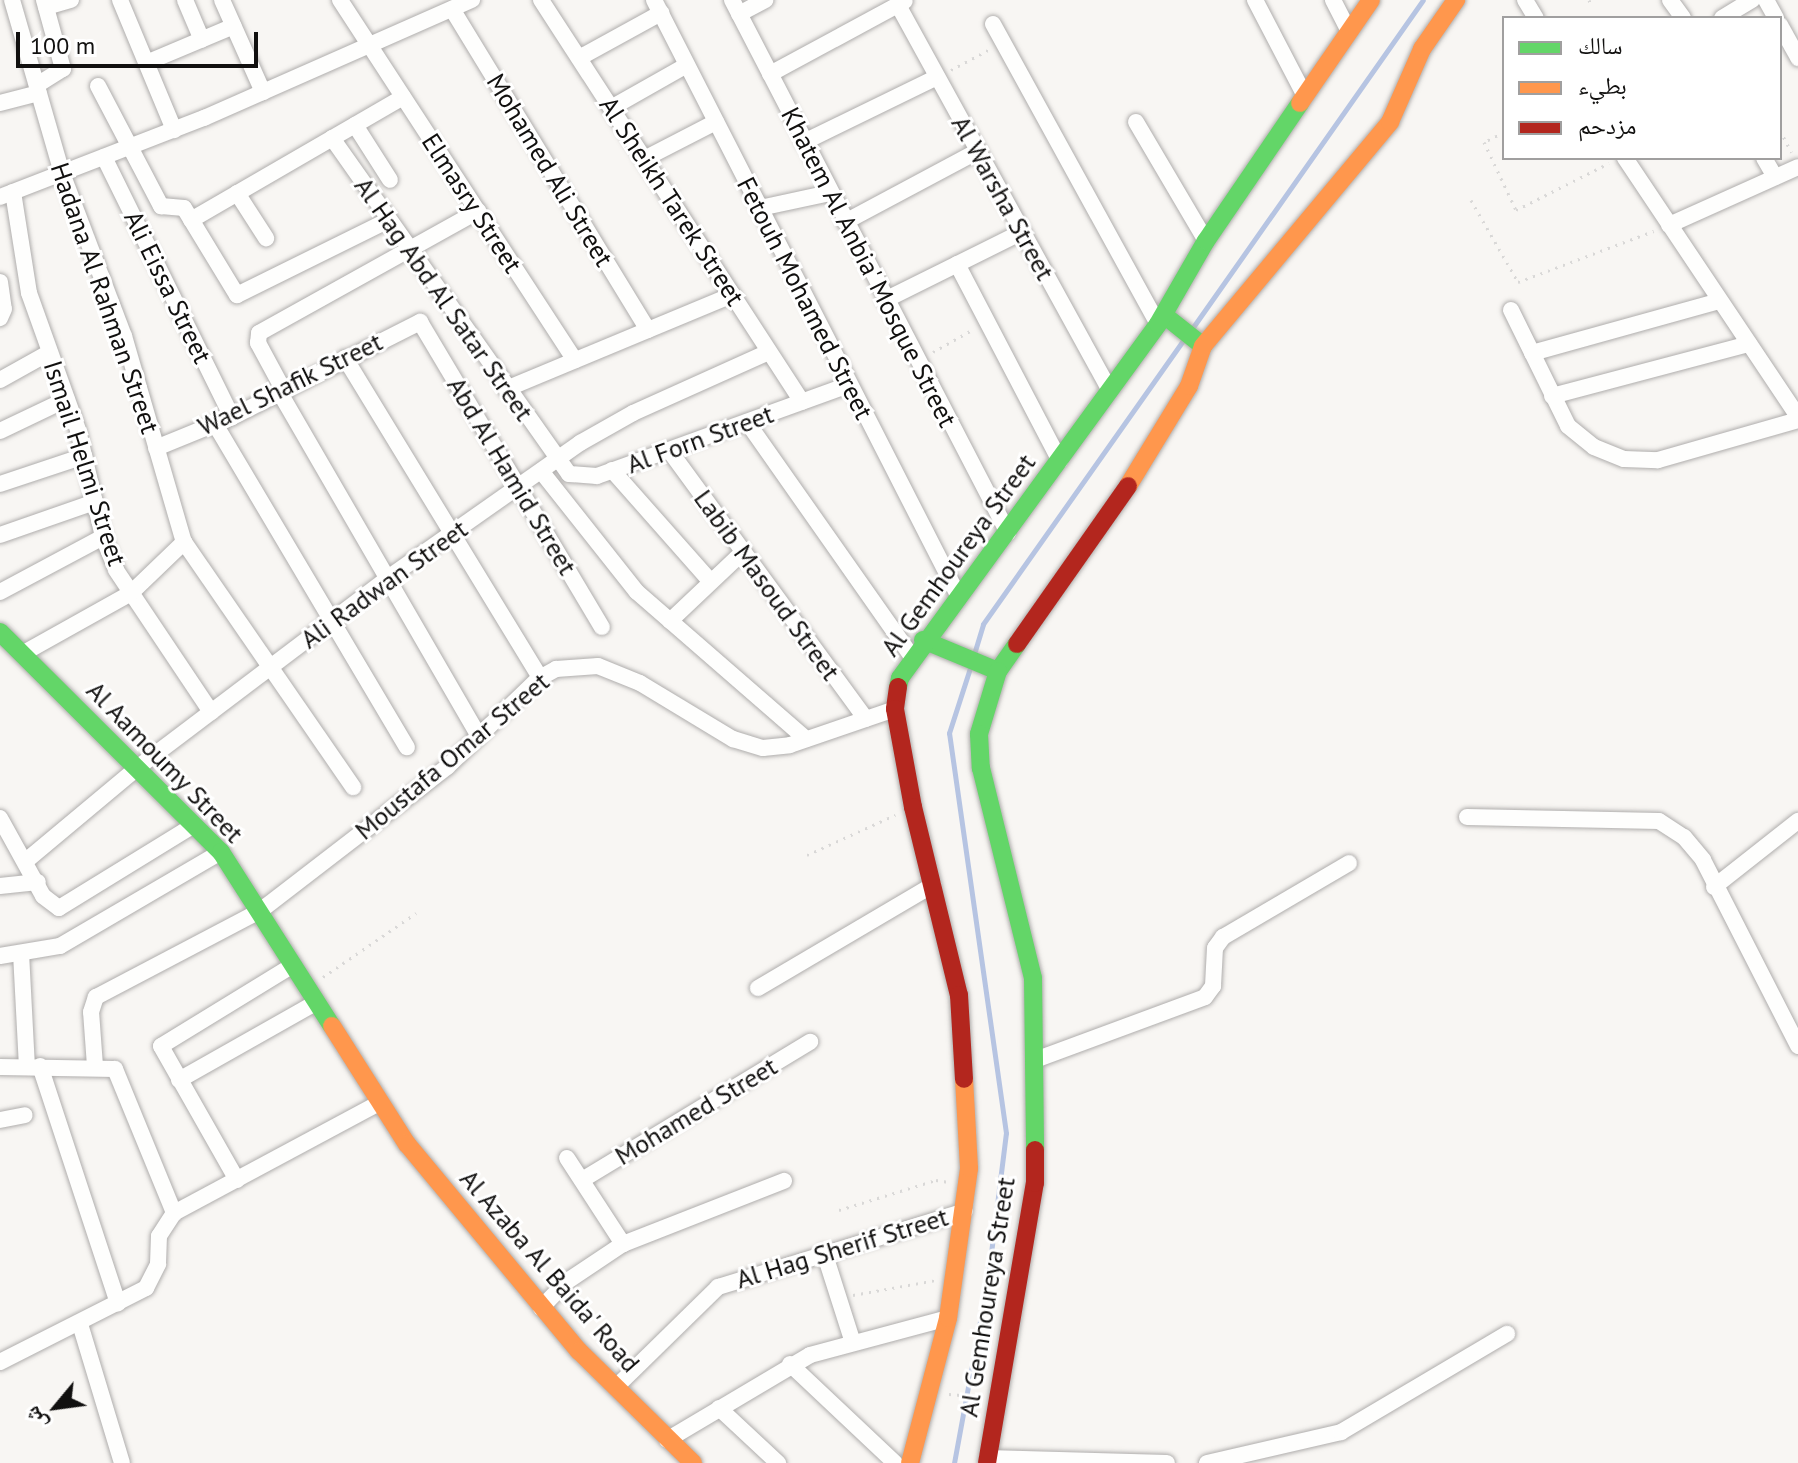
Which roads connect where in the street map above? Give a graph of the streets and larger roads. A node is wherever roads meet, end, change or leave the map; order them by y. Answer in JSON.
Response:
{"nodes":[{"id":1,"x":12,"y":0,"type":"edge"},
{"id":2,"x":71,"y":0,"type":"edge"},
{"id":3,"x":120,"y":0,"type":"edge"},
{"id":4,"x":185,"y":0,"type":"edge"},
{"id":5,"x":222,"y":0,"type":"edge"},
{"id":6,"x":340,"y":0,"type":"edge"},
{"id":7,"x":472,"y":0,"type":"edge"},
{"id":8,"x":541,"y":0,"type":"edge"},
{"id":9,"x":765,"y":0,"type":"edge"},
{"id":10,"x":1255,"y":0,"type":"edge"},
{"id":11,"x":1333,"y":0,"type":"edge"},
{"id":12,"x":1371,"y":0,"type":"edge"},
{"id":13,"x":1456,"y":0,"type":"edge"},
{"id":14,"x":1752,"y":0,"type":"edge"},
{"id":15,"x":902,"y":2,"type":"edge"},
{"id":16,"x":45,"y":3,"type":"edge"},
{"id":17,"x":657,"y":7,"type":"edge"},
{"id":18,"x":735,"y":7,"type":"edge"},
{"id":19,"x":452,"y":9,"type":"junction"},
{"id":20,"x":1725,"y":16,"type":"edge"},
{"id":21,"x":993,"y":24,"type":"dead end"},
{"id":22,"x":234,"y":26,"type":"junction"},
{"id":23,"x":1782,"y":29,"type":"edge"},
{"id":24,"x":1349,"y":31,"type":"junction"},
{"id":25,"x":202,"y":40,"type":"junction"},
{"id":26,"x":370,"y":45,"type":"junction"},
{"id":27,"x":579,"y":58,"type":"junction"},
{"id":28,"x":1798,"y":58,"type":"edge"},
{"id":29,"x":146,"y":63,"type":"junction"},
{"id":30,"x":687,"y":65,"type":"junction"},
{"id":31,"x":770,"y":74,"type":"junction"},
{"id":32,"x":937,"y":77,"type":"junction"},
{"id":33,"x":98,"y":86,"type":"dead end"},
{"id":34,"x":38,"y":89,"type":"junction"},
{"id":35,"x":263,"y":92,"type":"junction"},
{"id":36,"x":1304,"y":94,"type":"junction"},
{"id":37,"x":403,"y":97,"type":"junction"},
{"id":38,"x":0,"y":103,"type":"edge"},
{"id":39,"x":611,"y":108,"type":"junction"},
{"id":40,"x":716,"y":122,"type":"junction"},
{"id":41,"x":1136,"y":122,"type":"dead end"},
{"id":42,"x":355,"y":125,"type":"junction"},
{"id":43,"x":174,"y":130,"type":"junction"},
{"id":44,"x":332,"y":138,"type":"junction"},
{"id":45,"x":804,"y":142,"type":"junction"},
{"id":46,"x":127,"y":148,"type":"junction"},
{"id":47,"x":978,"y":151,"type":"junction"},
{"id":48,"x":104,"y":157,"type":"junction"},
{"id":49,"x":644,"y":159,"type":"junction"},
{"id":50,"x":1626,"y":160,"type":"edge"},
{"id":51,"x":1765,"y":160,"type":"edge"},
{"id":52,"x":1795,"y":161,"type":"edge"},
{"id":53,"x":62,"y":173,"type":"junction"},
{"id":54,"x":1775,"y":177,"type":"junction"},
{"id":55,"x":390,"y":180,"type":"dead end"},
{"id":56,"x":237,"y":193,"type":"junction"},
{"id":57,"x":830,"y":193,"type":"junction"},
{"id":58,"x":6,"y":194,"type":"edge"},
{"id":59,"x":760,"y":208,"type":"junction"},
{"id":60,"x":478,"y":211,"type":"junction"},
{"id":61,"x":191,"y":220,"type":"junction"},
{"id":62,"x":389,"y":220,"type":"junction"},
{"id":63,"x":845,"y":222,"type":"junction"},
{"id":64,"x":1669,"y":225,"type":"junction"},
{"id":65,"x":1022,"y":232,"type":"junction"},
{"id":66,"x":266,"y":238,"type":"dead end"},
{"id":67,"x":1206,"y":241,"type":"junction"},
{"id":68,"x":409,"y":249,"type":"junction"},
{"id":69,"x":957,"y":264,"type":"junction"},
{"id":70,"x":0,"y":282,"type":"edge"},
{"id":71,"x":732,"y":295,"type":"junction"},
{"id":72,"x":885,"y":300,"type":"junction"},
{"id":73,"x":1720,"y":301,"type":"junction"},
{"id":74,"x":1511,"y":310,"type":"dead end"},
{"id":75,"x":0,"y":318,"type":"edge"},
{"id":76,"x":1165,"y":320,"type":"junction"},
{"id":77,"x":423,"y":324,"type":"joint"},
{"id":78,"x":648,"y":330,"type":"junction"},
{"id":79,"x":1199,"y":343,"type":"junction"},
{"id":80,"x":1749,"y":344,"type":"junction"},
{"id":81,"x":50,"y":352,"type":"junction"},
{"id":82,"x":769,"y":352,"type":"junction"},
{"id":83,"x":1532,"y":353,"type":"junction"},
{"id":84,"x":345,"y":358,"type":"junction"},
{"id":85,"x":575,"y":360,"type":"junction"},
{"id":86,"x":0,"y":380,"type":"edge"},
{"id":87,"x":848,"y":385,"type":"junction"},
{"id":88,"x":506,"y":389,"type":"junction"},
{"id":89,"x":1110,"y":390,"type":"junction"},
{"id":90,"x":282,"y":392,"type":"junction"},
{"id":91,"x":1552,"y":396,"type":"junction"},
{"id":92,"x":67,"y":399,"type":"junction"},
{"id":93,"x":802,"y":402,"type":"junction"},
{"id":94,"x":232,"y":417,"type":"junction"},
{"id":95,"x":1798,"y":418,"type":"edge"},
{"id":96,"x":747,"y":422,"type":"junction"},
{"id":97,"x":215,"y":424,"type":"junction"},
{"id":98,"x":0,"y":431,"type":"edge"},
{"id":99,"x":156,"y":448,"type":"junction"},
{"id":100,"x":669,"y":450,"type":"junction"},
{"id":101,"x":84,"y":456,"type":"junction"},
{"id":102,"x":1060,"y":461,"type":"junction"},
{"id":103,"x":548,"y":466,"type":"junction"},
{"id":104,"x":612,"y":470,"type":"junction"},
{"id":105,"x":0,"y":484,"type":"edge"},
{"id":106,"x":517,"y":488,"type":"junction"},
{"id":107,"x":95,"y":502,"type":"junction"},
{"id":108,"x":452,"y":533,"type":"junction"},
{"id":109,"x":1008,"y":533,"type":"junction"},
{"id":110,"x":0,"y":535,"type":"edge"},
{"id":111,"x":103,"y":537,"type":"junction"},
{"id":112,"x":184,"y":542,"type":"junction"},
{"id":113,"x":743,"y":552,"type":"junction"},
{"id":114,"x":388,"y":578,"type":"junction"},
{"id":115,"x":711,"y":582,"type":"junction"},
{"id":116,"x":0,"y":592,"type":"edge"},
{"id":117,"x":131,"y":593,"type":"junction"},
{"id":118,"x":958,"y":595,"type":"junction"},
{"id":119,"x":670,"y":621,"type":"junction"},
{"id":120,"x":331,"y":622,"type":"junction"},
{"id":121,"x":602,"y":627,"type":"dead end"},
{"id":122,"x":0,"y":632,"type":"edge"},
{"id":123,"x":923,"y":640,"type":"junction"},
{"id":124,"x":22,"y":654,"type":"junction"},
{"id":125,"x":912,"y":657,"type":"junction"},
{"id":126,"x":270,"y":667,"type":"junction"},
{"id":127,"x":990,"y":668,"type":"junction"},
{"id":128,"x":540,"y":678,"type":"junction"},
{"id":129,"x":895,"y":709,"type":"junction"},
{"id":130,"x":211,"y":712,"type":"junction"},
{"id":131,"x":866,"y":719,"type":"junction"},
{"id":132,"x":479,"y":736,"type":"junction"},
{"id":133,"x":806,"y":739,"type":"junction"},
{"id":134,"x":407,"y":747,"type":"dead end"},
{"id":135,"x":137,"y":768,"type":"junction"},
{"id":136,"x":353,"y":787,"type":"dead end"},
{"id":137,"x":1467,"y":817,"type":"dead end"},
{"id":138,"x":0,"y":818,"type":"edge"},
{"id":139,"x":1798,"y":821,"type":"edge"},
{"id":140,"x":194,"y":825,"type":"junction"},
{"id":141,"x":221,"y":852,"type":"junction"},
{"id":142,"x":27,"y":860,"type":"junction"},
{"id":143,"x":1349,"y":863,"type":"dead end"},
{"id":144,"x":38,"y":882,"type":"junction"},
{"id":145,"x":933,"y":885,"type":"junction"},
{"id":146,"x":0,"y":886,"type":"edge"},
{"id":147,"x":1714,"y":887,"type":"junction"},
{"id":148,"x":260,"y":911,"type":"junction"},
{"id":149,"x":21,"y":953,"type":"junction"},
{"id":150,"x":0,"y":956,"type":"edge"},
{"id":151,"x":293,"y":965,"type":"junction"},
{"id":152,"x":758,"y":988,"type":"dead end"},
{"id":153,"x":311,"y":995,"type":"junction"},
{"id":154,"x":810,"y":1042,"type":"dead end"},
{"id":155,"x":1798,"y":1046,"type":"edge"},
{"id":156,"x":1035,"y":1060,"type":"junction"},
{"id":157,"x":33,"y":1066,"type":"junction"},
{"id":158,"x":95,"y":1066,"type":"junction"},
{"id":159,"x":0,"y":1067,"type":"edge"},
{"id":160,"x":179,"y":1080,"type":"junction"},
{"id":161,"x":377,"y":1104,"type":"junction"},
{"id":162,"x":25,"y":1115,"type":"dead end"},
{"id":163,"x":0,"y":1120,"type":"edge"},
{"id":164,"x":567,"y":1158,"type":"dead end"},
{"id":165,"x":237,"y":1180,"type":"junction"},
{"id":166,"x":582,"y":1180,"type":"junction"},
{"id":167,"x":784,"y":1181,"type":"dead end"},
{"id":168,"x":965,"y":1211,"type":"junction"},
{"id":169,"x":174,"y":1213,"type":"junction"},
{"id":170,"x":623,"y":1244,"type":"junction"},
{"id":171,"x":824,"y":1252,"type":"junction"},
{"id":172,"x":118,"y":1303,"type":"junction"},
{"id":173,"x":541,"y":1308,"type":"junction"},
{"id":174,"x":948,"y":1318,"type":"junction"},
{"id":175,"x":80,"y":1324,"type":"junction"},
{"id":176,"x":1507,"y":1334,"type":"dead end"},
{"id":177,"x":852,"y":1340,"type":"junction"},
{"id":178,"x":0,"y":1362,"type":"edge"},
{"id":179,"x":790,"y":1364,"type":"junction"},
{"id":180,"x":616,"y":1387,"type":"junction"},
{"id":181,"x":719,"y":1408,"type":"junction"},
{"id":182,"x":667,"y":1440,"type":"junction"},
{"id":183,"x":987,"y":1460,"type":"edge"},
{"id":184,"x":122,"y":1463,"type":"edge"},
{"id":185,"x":693,"y":1463,"type":"edge"},
{"id":186,"x":778,"y":1463,"type":"edge"},
{"id":187,"x":895,"y":1463,"type":"edge"},
{"id":188,"x":910,"y":1463,"type":"edge"},
{"id":189,"x":1167,"y":1463,"type":"edge"},
{"id":190,"x":1208,"y":1463,"type":"edge"}],
"edges":[{"from":1,"to":34,"type":"street","name":"Hadana Al Rahman Street"},
{"from":2,"to":16,"type":"street"},
{"from":3,"to":29,"type":"street"},
{"from":4,"to":25,"type":"street"},
{"from":5,"to":22,"type":"street"},
{"from":6,"to":26,"type":"street","name":"Elmasry Street"},
{"from":7,"to":19,"type":"street"},
{"from":8,"to":27,"type":"street","name":"Al Sheikh Tarek Street"},
{"from":9,"to":18,"type":"street"},
{"from":10,"to":36,"type":"street"},
{"from":11,"to":24,"type":"street"},
{"from":12,"to":24,"type":"street","name":"Al Gemhoureya Street"},
{"from":13,"to":79,"type":"street","name":"Al Gemhoureya Street"},
{"from":14,"to":20,"type":"street"},
{"from":15,"to":31,"type":"street"},
{"from":15,"to":32,"type":"street","name":"Al Warsha Street"},
{"from":16,"to":34,"type":"street"},
{"from":17,"to":27,"type":"street"},
{"from":17,"to":30,"type":"street","name":"Fetouh Mohamed Street"},
{"from":18,"to":31,"type":"street","name":"Khatem Al Anbia' Mosque Street"},
{"from":19,"to":26,"type":"street"},
{"from":19,"to":78,"type":"street","name":"Mohamed Ali Street"},
{"from":21,"to":76,"type":"street"},
{"from":22,"to":25,"type":"street"},
{"from":22,"to":35,"type":"street"},
{"from":23,"to":28,"type":"street"},
{"from":24,"to":36,"type":"street","name":"Al Gemhoureya Street"},
{"from":25,"to":29,"type":"street"},
{"from":26,"to":35,"type":"street"},
{"from":26,"to":37,"type":"street","name":"Elmasry Street"},
{"from":27,"to":39,"type":"street","name":"Al Sheikh Tarek Street"},
{"from":29,"to":43,"type":"street"},
{"from":30,"to":39,"type":"street"},
{"from":30,"to":40,"type":"street","name":"Fetouh Mohamed Street"},
{"from":31,"to":45,"type":"street","name":"Khatem Al Anbia' Mosque Street"},
{"from":32,"to":45,"type":"street"},
{"from":32,"to":47,"type":"street","name":"Al Warsha Street"},
{"from":33,"to":46,"type":"street"},
{"from":34,"to":38,"type":"street"},
{"from":34,"to":53,"type":"street","name":"Hadana Al Rahman Street"},
{"from":35,"to":43,"type":"street"},
{"from":36,"to":67,"type":"street","name":"Al Gemhoureya Street"},
{"from":37,"to":42,"type":"street"},
{"from":37,"to":60,"type":"street","name":"Elmasry Street"},
{"from":39,"to":49,"type":"street","name":"Al Sheikh Tarek Street"},
{"from":40,"to":49,"type":"street"},
{"from":40,"to":59,"type":"street","name":"Fetouh Mohamed Street"},
{"from":41,"to":67,"type":"street"},
{"from":42,"to":44,"type":"street"},
{"from":42,"to":55,"type":"street"},
{"from":43,"to":46,"type":"street"},
{"from":44,"to":56,"type":"street"},
{"from":44,"to":62,"type":"street","name":"Al Hag Abd Al Satar Street"},
{"from":45,"to":57,"type":"street","name":"Khatem Al Anbia' Mosque Street"},
{"from":46,"to":48,"type":"street"},
{"from":46,"to":61,"type":"street"},
{"from":47,"to":63,"type":"street"},
{"from":47,"to":65,"type":"street","name":"Al Warsha Street"},
{"from":48,"to":53,"type":"street"},
{"from":48,"to":94,"type":"street","name":"Ali Eissa Street"},
{"from":49,"to":71,"type":"street","name":"Al Sheikh Tarek Street"},
{"from":50,"to":64,"type":"street"},
{"from":51,"to":54,"type":"street"},
{"from":52,"to":54,"type":"street"},
{"from":53,"to":58,"type":"street"},
{"from":53,"to":99,"type":"street","name":"Hadana Al Rahman Street"},
{"from":54,"to":64,"type":"street"},
{"from":56,"to":61,"type":"street"},
{"from":56,"to":66,"type":"street"},
{"from":57,"to":59,"type":"street"},
{"from":57,"to":63,"type":"street","name":"Khatem Al Anbia' Mosque Street"},
{"from":58,"to":81,"type":"street","name":"Ismail Helmi Street"},
{"from":59,"to":87,"type":"street","name":"Fetouh Mohamed Street"},
{"from":60,"to":68,"type":"street"},
{"from":60,"to":85,"type":"street","name":"Elmasry Street"},
{"from":61,"to":62,"type":"street"},
{"from":62,"to":68,"type":"street","name":"Al Hag Abd Al Satar Street"},
{"from":63,"to":72,"type":"street","name":"Khatem Al Anbia' Mosque Street"},
{"from":64,"to":73,"type":"street"},
{"from":65,"to":69,"type":"street"},
{"from":65,"to":89,"type":"street","name":"Al Warsha Street"},
{"from":67,"to":76,"type":"street","name":"Al Gemhoureya Street"},
{"from":68,"to":88,"type":"street","name":"Al Hag Abd Al Satar Street"},
{"from":68,"to":90,"type":"street"},
{"from":69,"to":72,"type":"street"},
{"from":69,"to":102,"type":"street"},
{"from":70,"to":75,"type":"street"},
{"from":71,"to":78,"type":"street","name":"Abd Al Hamid Street"},
{"from":71,"to":82,"type":"street","name":"Al Sheikh Tarek Street"},
{"from":72,"to":109,"type":"street","name":"Khatem Al Anbia' Mosque Street"},
{"from":73,"to":80,"type":"street"},
{"from":73,"to":83,"type":"street"},
{"from":74,"to":83,"type":"street"},
{"from":76,"to":79,"type":"street"},
{"from":76,"to":89,"type":"street","name":"Al Gemhoureya Street"},
{"from":77,"to":84,"type":"street","name":"Wael Shafik Street"},
{"from":77,"to":106,"type":"street","name":"Abd Al Hamid Street"},
{"from":78,"to":85,"type":"street","name":"Abd Al Hamid Street"},
{"from":79,"to":127,"type":"street","name":"Al Gemhoureya Street"},
{"from":80,"to":91,"type":"street"},
{"from":80,"to":95,"type":"street"},
{"from":81,"to":86,"type":"street"},
{"from":81,"to":92,"type":"street","name":"Ismail Helmi Street"},
{"from":82,"to":93,"type":"street","name":"Al Sheikh Tarek Street"},
{"from":82,"to":103,"type":"street","name":"Ali Radwan Street"},
{"from":83,"to":91,"type":"street"},
{"from":84,"to":90,"type":"street","name":"Wael Shafik Street"},
{"from":84,"to":108,"type":"street"},
{"from":85,"to":88,"type":"street","name":"Abd Al Hamid Street"},
{"from":87,"to":93,"type":"street","name":"Al Forn Street"},
{"from":87,"to":118,"type":"street","name":"Fetouh Mohamed Street"},
{"from":88,"to":103,"type":"street","name":"Al Hag Abd Al Satar Street"},
{"from":89,"to":102,"type":"street","name":"Al Gemhoureya Street"},
{"from":90,"to":94,"type":"street","name":"Wael Shafik Street"},
{"from":90,"to":114,"type":"street"},
{"from":91,"to":95,"type":"street"},
{"from":92,"to":98,"type":"street"},
{"from":92,"to":101,"type":"street","name":"Ismail Helmi Street"},
{"from":93,"to":96,"type":"street","name":"Al Forn Street"},
{"from":94,"to":97,"type":"street","name":"Wael Shafik Street"},
{"from":96,"to":100,"type":"street","name":"Al Forn Street"},
{"from":96,"to":125,"type":"street"},
{"from":97,"to":99,"type":"street","name":"Wael Shafik Street"},
{"from":97,"to":120,"type":"street"},
{"from":99,"to":112,"type":"street","name":"Hadana Al Rahman Street"},
{"from":100,"to":104,"type":"street","name":"Al Forn Street"},
{"from":100,"to":113,"type":"street","name":"Labib Masoud Street"},
{"from":101,"to":105,"type":"street"},
{"from":101,"to":107,"type":"street","name":"Ismail Helmi Street"},
{"from":102,"to":109,"type":"street","name":"Al Gemhoureya Street"},
{"from":103,"to":104,"type":"street","name":"Al Forn Street"},
{"from":103,"to":106,"type":"street","name":"Ali Radwan Street"},
{"from":103,"to":119,"type":"street","name":"Al Hag Abd Al Satar Street"},
{"from":104,"to":115,"type":"street"},
{"from":106,"to":108,"type":"street","name":"Ali Radwan Street"},
{"from":106,"to":121,"type":"street","name":"Abd Al Hamid Street"},
{"from":107,"to":110,"type":"street"},
{"from":107,"to":111,"type":"street","name":"Ismail Helmi Street"},
{"from":108,"to":114,"type":"street","name":"Ali Radwan Street"},
{"from":108,"to":128,"type":"street"},
{"from":109,"to":118,"type":"street","name":"Al Gemhoureya Street"},
{"from":111,"to":116,"type":"street"},
{"from":111,"to":117,"type":"street","name":"Ismail Helmi Street"},
{"from":112,"to":117,"type":"street"},
{"from":112,"to":126,"type":"street","name":"Hadana Al Rahman Street"},
{"from":113,"to":115,"type":"street"},
{"from":113,"to":131,"type":"street","name":"Labib Masoud Street"},
{"from":114,"to":120,"type":"street","name":"Ali Radwan Street"},
{"from":114,"to":132,"type":"street"},
{"from":115,"to":119,"type":"street"},
{"from":117,"to":124,"type":"street"},
{"from":117,"to":130,"type":"street","name":"Ismail Helmi Street"},
{"from":118,"to":123,"type":"street","name":"Al Gemhoureya Street"},
{"from":119,"to":133,"type":"street","name":"Al Hag Abd Al Satar Street"},
{"from":120,"to":126,"type":"street","name":"Ali Radwan Street"},
{"from":120,"to":134,"type":"street"},
{"from":122,"to":124,"type":"street","name":"Al Aamoumy Street"},
{"from":123,"to":125,"type":"street","name":"Al Gemhoureya Street"},
{"from":123,"to":127,"type":"street"},
{"from":124,"to":135,"type":"street","name":"Al Aamoumy Street"},
{"from":125,"to":129,"type":"street","name":"Al Gemhoureya Street"},
{"from":126,"to":130,"type":"street","name":"Ali Radwan Street"},
{"from":126,"to":136,"type":"street","name":"Hadana Al Rahman Street"},
{"from":127,"to":156,"type":"street","name":"Al Gemhoureya Street"},
{"from":128,"to":132,"type":"street","name":"Moustafa Omar Street"},
{"from":128,"to":133,"type":"street","name":"Moustafa Omar Street"},
{"from":129,"to":131,"type":"street","name":"Moustafa Omar Street"},
{"from":129,"to":145,"type":"street","name":"Al Gemhoureya Street"},
{"from":130,"to":135,"type":"street","name":"Ali Radwan Street"},
{"from":131,"to":133,"type":"street","name":"Moustafa Omar Street"},
{"from":132,"to":148,"type":"street","name":"Moustafa Omar Street"},
{"from":135,"to":140,"type":"street","name":"Al Aamoumy Street"},
{"from":135,"to":142,"type":"street","name":"Ali Radwan Street"},
{"from":137,"to":147,"type":"street"},
{"from":138,"to":142,"type":"street"},
{"from":139,"to":147,"type":"street"},
{"from":140,"to":141,"type":"street","name":"Al Aamoumy Street"},
{"from":140,"to":144,"type":"street"},
{"from":141,"to":148,"type":"street","name":"Al Aamoumy Street"},
{"from":141,"to":149,"type":"street"},
{"from":142,"to":144,"type":"street"},
{"from":143,"to":156,"type":"street"},
{"from":144,"to":146,"type":"street"},
{"from":145,"to":152,"type":"street"},
{"from":145,"to":168,"type":"street","name":"Al Gemhoureya Street"},
{"from":147,"to":155,"type":"street"},
{"from":148,"to":151,"type":"street","name":"Al Aamoumy Street"},
{"from":148,"to":158,"type":"street","name":"Moustafa Omar Street"},
{"from":149,"to":150,"type":"street"},
{"from":149,"to":157,"type":"street"},
{"from":151,"to":153,"type":"street","name":"Al Aamoumy Street"},
{"from":151,"to":160,"type":"street"},
{"from":153,"to":160,"type":"street"},
{"from":153,"to":161,"type":"street","name":"Al Aamoumy Street"},
{"from":154,"to":166,"type":"street","name":"Mohamed Street"},
{"from":156,"to":183,"type":"street","name":"Al Gemhoureya Street"},
{"from":157,"to":158,"type":"street"},
{"from":157,"to":159,"type":"street"},
{"from":157,"to":172,"type":"street"},
{"from":158,"to":169,"type":"street"},
{"from":160,"to":165,"type":"street"},
{"from":161,"to":165,"type":"street"},
{"from":161,"to":173,"type":"street","name":"Al Azaba Al Baida' Road"},
{"from":162,"to":163,"type":"street"},
{"from":164,"to":166,"type":"street"},
{"from":165,"to":169,"type":"street"},
{"from":166,"to":170,"type":"street"},
{"from":167,"to":170,"type":"street"},
{"from":168,"to":171,"type":"street","name":"Al Hag Sherif Street"},
{"from":168,"to":174,"type":"street","name":"Al Gemhoureya Street"},
{"from":169,"to":172,"type":"street"},
{"from":170,"to":173,"type":"street"},
{"from":171,"to":177,"type":"street"},
{"from":171,"to":180,"type":"street","name":"Al Hag Sherif Street"},
{"from":172,"to":175,"type":"street"},
{"from":173,"to":180,"type":"street","name":"Al Azaba Al Baida' Road"},
{"from":174,"to":177,"type":"street"},
{"from":174,"to":188,"type":"street","name":"Al Gemhoureya Street"},
{"from":175,"to":178,"type":"street"},
{"from":175,"to":184,"type":"street"},
{"from":176,"to":190,"type":"street"},
{"from":177,"to":179,"type":"street"},
{"from":179,"to":181,"type":"street"},
{"from":179,"to":187,"type":"street"},
{"from":180,"to":182,"type":"street","name":"Al Azaba Al Baida' Road"},
{"from":181,"to":182,"type":"street"},
{"from":181,"to":186,"type":"street"},
{"from":182,"to":185,"type":"street","name":"Al Azaba Al Baida' Road"},
{"from":183,"to":189,"type":"street"}]}
